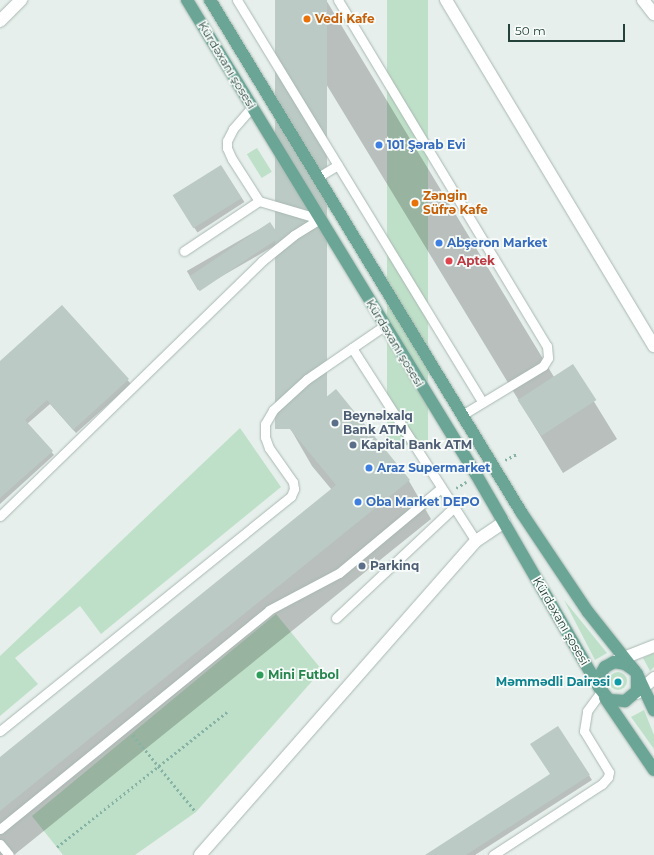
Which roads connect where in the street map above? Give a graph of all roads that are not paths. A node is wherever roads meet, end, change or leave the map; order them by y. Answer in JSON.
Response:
{"nodes":[{"id":1,"x":21,"y":0,"type":"edge"},
{"id":2,"x":187,"y":0,"type":"edge"},
{"id":3,"x":210,"y":0,"type":"edge"},
{"id":4,"x":237,"y":0,"type":"edge"},
{"id":5,"x":338,"y":0,"type":"edge"},
{"id":6,"x":446,"y":0,"type":"edge"},
{"id":7,"x":644,"y":0,"type":"edge"},
{"id":8,"x":654,"y":14,"type":"edge"},
{"id":9,"x":0,"y":21,"type":"edge"},
{"id":10,"x":270,"y":96,"type":"junction"},
{"id":11,"x":252,"y":107,"type":"junction"},
{"id":12,"x":338,"y":165,"type":"junction"},
{"id":13,"x":318,"y":177,"type":"junction"},
{"id":14,"x":259,"y":201,"type":"junction"},
{"id":15,"x":320,"y":219,"type":"junction"},
{"id":16,"x":184,"y":251,"type":"dead end"},
{"id":17,"x":384,"y":326,"type":"junction"},
{"id":18,"x":654,"y":346,"type":"edge"},
{"id":19,"x":352,"y":348,"type":"junction"},
{"id":20,"x":482,"y":402,"type":"junction"},
{"id":21,"x":462,"y":415,"type":"junction"},
{"id":22,"x":441,"y":488,"type":"junction"},
{"id":23,"x":454,"y":507,"type":"junction"},
{"id":24,"x":521,"y":512,"type":"junction"},
{"id":25,"x":0,"y":516,"type":"edge"},
{"id":26,"x":504,"y":522,"type":"junction"},
{"id":27,"x":476,"y":541,"type":"junction"},
{"id":28,"x":336,"y":618,"type":"dead end"},
{"id":29,"x":654,"y":646,"type":"edge"},
{"id":30,"x":624,"y":658,"type":"junction"},
{"id":31,"x":609,"y":664,"type":"junction"},
{"id":32,"x":635,"y":672,"type":"junction"},
{"id":33,"x":654,"y":678,"type":"edge"},
{"id":34,"x":643,"y":687,"type":"junction"},
{"id":35,"x":601,"y":692,"type":"junction"},
{"id":36,"x":630,"y":699,"type":"junction"},
{"id":37,"x":654,"y":710,"type":"edge"},
{"id":38,"x":0,"y":731,"type":"edge"},
{"id":39,"x":654,"y":770,"type":"edge"},
{"id":40,"x":0,"y":829,"type":"edge"},
{"id":41,"x":0,"y":844,"type":"edge"},
{"id":42,"x":9,"y":855,"type":"edge"},
{"id":43,"x":200,"y":855,"type":"edge"},
{"id":44,"x":493,"y":855,"type":"edge"}],
"edges":[{"from":1,"to":9,"type":"street"},
{"from":2,"to":11,"type":"main road","name":"Kürdəxanı şosesi"},
{"from":3,"to":10,"type":"main road"},
{"from":4,"to":12,"type":"lane"},
{"from":5,"to":20,"type":"lane"},
{"from":6,"to":18,"type":"street"},
{"from":7,"to":8,"type":"street"},
{"from":10,"to":11,"type":"main road"},
{"from":10,"to":13,"type":"main road"},
{"from":11,"to":14,"type":"lane"},
{"from":11,"to":15,"type":"main road","name":"Kürdəxanı şosesi"},
{"from":12,"to":13,"type":"lane"},
{"from":12,"to":20,"type":"lane"},
{"from":13,"to":21,"type":"main road"},
{"from":14,"to":15,"type":"lane"},
{"from":14,"to":16,"type":"lane"},
{"from":15,"to":17,"type":"main road","name":"Kürdəxanı şosesi"},
{"from":15,"to":25,"type":"lane"},
{"from":17,"to":19,"type":"lane"},
{"from":17,"to":26,"type":"main road","name":"Kürdəxanı şosesi"},
{"from":19,"to":22,"type":"lane"},
{"from":19,"to":38,"type":"lane"},
{"from":20,"to":21,"type":"lane"},
{"from":21,"to":24,"type":"main road"},
{"from":22,"to":23,"type":"lane"},
{"from":22,"to":40,"type":"lane"},
{"from":23,"to":27,"type":"lane"},
{"from":23,"to":28,"type":"lane"},
{"from":24,"to":26,"type":"main road"},
{"from":24,"to":30,"type":"main road"},
{"from":26,"to":27,"type":"street"},
{"from":26,"to":35,"type":"main road","name":"Kürdəxanı şosesi"},
{"from":27,"to":43,"type":"street"},
{"from":29,"to":30,"type":"street"},
{"from":30,"to":31,"type":"street"},
{"from":30,"to":32,"type":"main road"},
{"from":31,"to":32,"type":"main road"},
{"from":31,"to":35,"type":"main road"},
{"from":32,"to":34,"type":"main road"},
{"from":32,"to":36,"type":"main road"},
{"from":33,"to":34,"type":"street"},
{"from":34,"to":36,"type":"street"},
{"from":34,"to":37,"type":"main road"},
{"from":35,"to":36,"type":"main road"},
{"from":35,"to":39,"type":"main road","name":"Kürdəxanı şosesi"},
{"from":35,"to":44,"type":"lane"},
{"from":41,"to":42,"type":"lane"}]}
